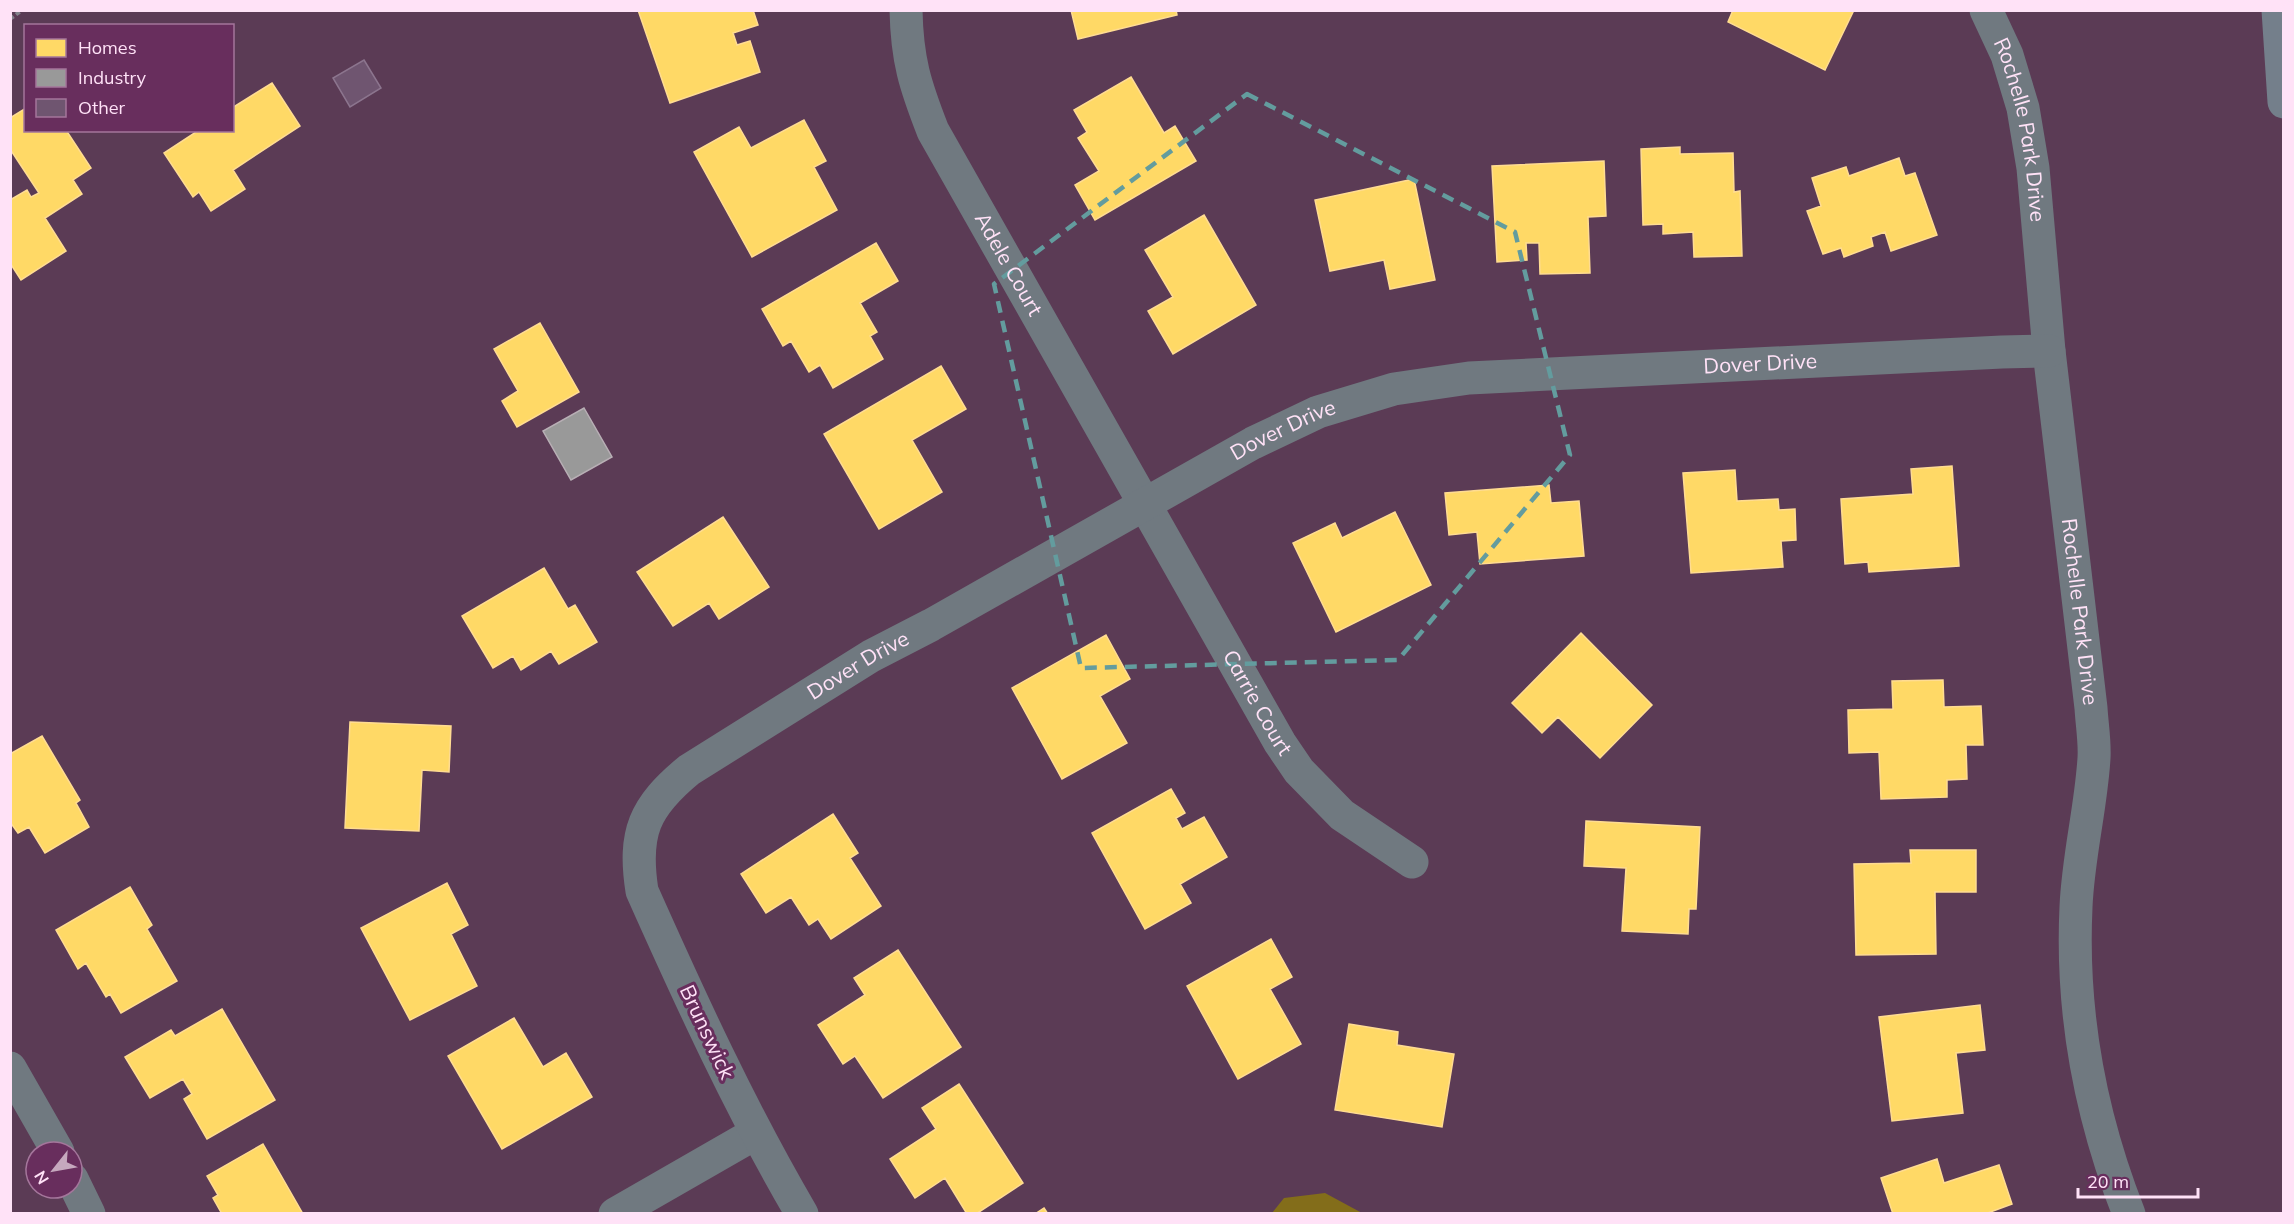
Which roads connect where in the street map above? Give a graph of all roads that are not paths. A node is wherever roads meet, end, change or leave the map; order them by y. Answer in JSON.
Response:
{"nodes":[{"id":1,"x":906,"y":10,"type":"edge"},
{"id":2,"x":1986,"y":10,"type":"edge"},
{"id":3,"x":2278,"y":10,"type":"edge"},
{"id":4,"x":2283,"y":102,"type":"edge"},
{"id":5,"x":2049,"y":351,"type":"junction"},
{"id":6,"x":1145,"y":504,"type":"junction"},
{"id":7,"x":639,"y":842,"type":"joint"},
{"id":8,"x":1413,"y":862,"type":"dead end"},
{"id":9,"x":10,"y":1068,"type":"edge"},
{"id":10,"x":756,"y":1133,"type":"junction"},
{"id":11,"x":51,"y":1140,"type":"edge"},
{"id":12,"x":82,"y":1200,"type":"edge"},
{"id":13,"x":89,"y":1214,"type":"edge"},
{"id":14,"x":615,"y":1214,"type":"edge"},
{"id":15,"x":802,"y":1214,"type":"edge"},
{"id":16,"x":2129,"y":1214,"type":"edge"}],
"edges":[{"from":1,"to":6,"type":"street","name":"Adele Court"},
{"from":2,"to":5,"type":"street","name":"Rochelle Park Drive"},
{"from":3,"to":4,"type":"highway"},
{"from":5,"to":6,"type":"street","name":"Dover Drive"},
{"from":5,"to":16,"type":"street","name":"Rochelle Park Drive"},
{"from":6,"to":7,"type":"street","name":"Dover Drive"},
{"from":6,"to":8,"type":"street","name":"Carrie Court"},
{"from":7,"to":10,"type":"street","name":"Brunswick"},
{"from":9,"to":11,"type":"street"},
{"from":10,"to":14,"type":"street"},
{"from":10,"to":15,"type":"street","name":"Brunswick"},
{"from":12,"to":13,"type":"street"}]}
